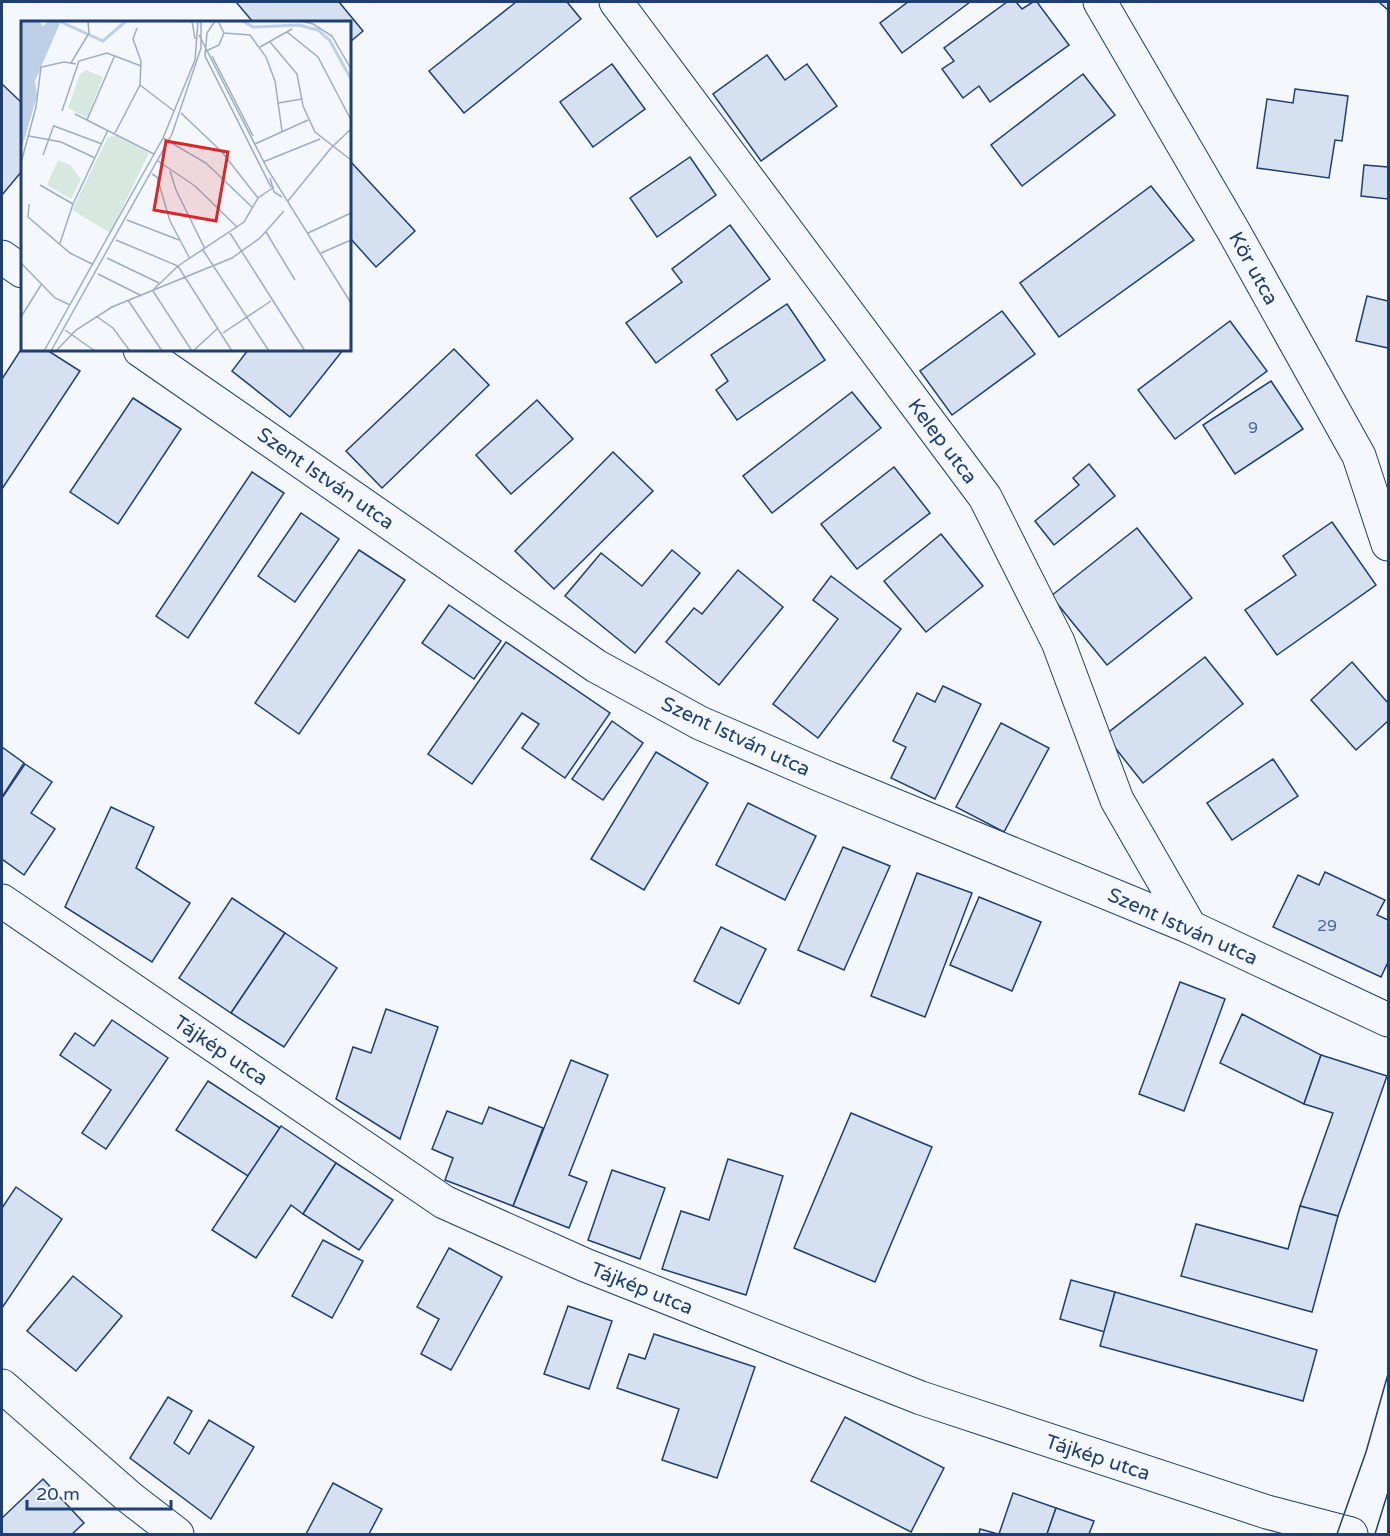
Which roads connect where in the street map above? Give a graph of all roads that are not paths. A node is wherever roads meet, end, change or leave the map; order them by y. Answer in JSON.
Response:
{"nodes":[{"id":1,"x":616,"y":2,"type":"edge"},
{"id":2,"x":1100,"y":2,"type":"edge"},
{"id":3,"x":2,"y":257,"type":"edge"},
{"id":4,"x":21,"y":270,"type":"edge"},
{"id":5,"x":142,"y":351,"type":"edge"},
{"id":6,"x":1389,"y":544,"type":"edge"},
{"id":7,"x":2,"y":901,"type":"edge"},
{"id":8,"x":1190,"y":927,"type":"junction"},
{"id":9,"x":1389,"y":1020,"type":"edge"},
{"id":10,"x":2,"y":1386,"type":"edge"},
{"id":11,"x":177,"y":1534,"type":"edge"},
{"id":12,"x":1351,"y":1534,"type":"edge"}],
"edges":[{"from":1,"to":8,"type":"street","name":"Kelep utca"},
{"from":2,"to":6,"type":"street","name":"Kör utca"},
{"from":3,"to":4,"type":"street"},
{"from":5,"to":8,"type":"street","name":"Szent István utca"},
{"from":7,"to":12,"type":"street","name":"Tájkép utca"},
{"from":8,"to":9,"type":"street","name":"Szent István utca"},
{"from":10,"to":11,"type":"street"}]}
